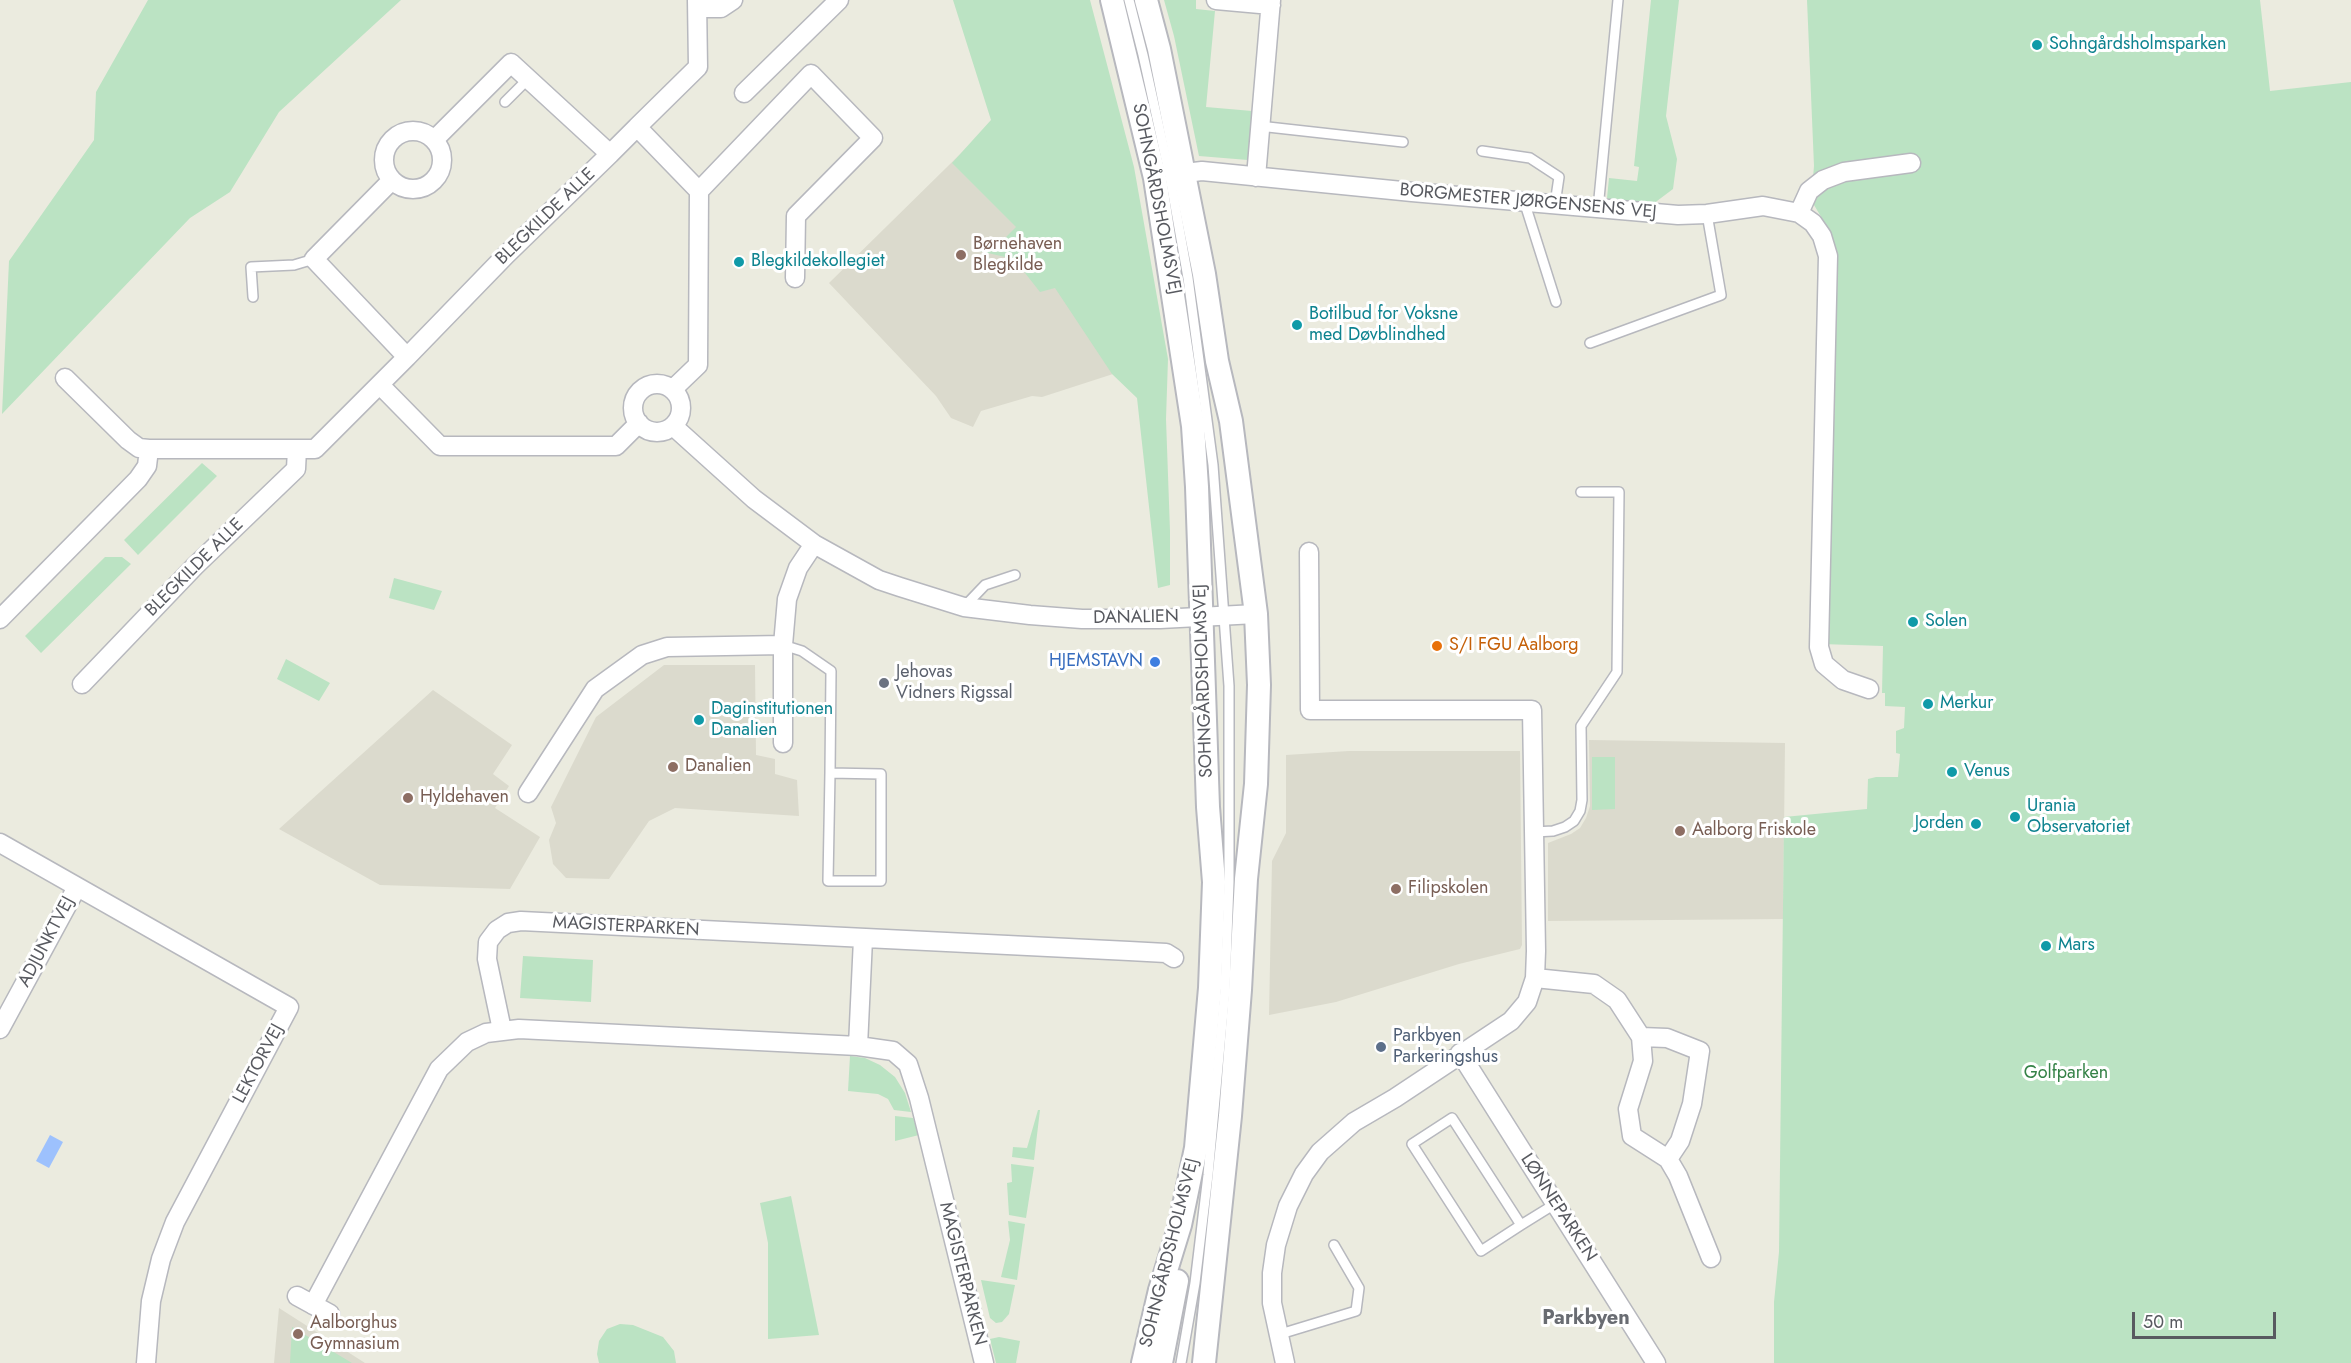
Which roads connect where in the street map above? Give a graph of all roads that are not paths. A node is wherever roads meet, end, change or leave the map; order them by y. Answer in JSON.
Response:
{"nodes":[{"id":1,"x":734,"y":0,"type":"edge"},
{"id":2,"x":839,"y":0,"type":"edge"},
{"id":3,"x":1112,"y":0,"type":"edge"},
{"id":4,"x":1129,"y":0,"type":"edge"},
{"id":5,"x":1146,"y":0,"type":"edge"},
{"id":6,"x":1216,"y":0,"type":"edge"},
{"id":7,"x":1618,"y":0,"type":"edge"},
{"id":8,"x":1271,"y":3,"type":"edge"},
{"id":9,"x":697,"y":4,"type":"edge"},
{"id":10,"x":785,"y":53,"type":"junction"},
{"id":11,"x":811,"y":74,"type":"junction"},
{"id":12,"x":528,"y":79,"type":"junction"},
{"id":13,"x":744,"y":93,"type":"dead end"},
{"id":14,"x":505,"y":102,"type":"dead end"},
{"id":15,"x":1259,"y":126,"type":"junction"},
{"id":16,"x":637,"y":127,"type":"junction"},
{"id":17,"x":434,"y":140,"type":"junction"},
{"id":18,"x":1402,"y":142,"type":"dead end"},
{"id":19,"x":1482,"y":151,"type":"dead end"},
{"id":20,"x":610,"y":154,"type":"junction"},
{"id":21,"x":1911,"y":163,"type":"dead end"},
{"id":22,"x":1185,"y":173,"type":"junction"},
{"id":23,"x":1256,"y":177,"type":"junction"},
{"id":24,"x":392,"y":180,"type":"junction"},
{"id":25,"x":699,"y":190,"type":"junction"},
{"id":26,"x":1524,"y":201,"type":"junction"},
{"id":27,"x":1555,"y":204,"type":"junction"},
{"id":28,"x":1598,"y":208,"type":"junction"},
{"id":29,"x":1799,"y":213,"type":"junction"},
{"id":30,"x":1707,"y":214,"type":"junction"},
{"id":31,"x":314,"y":259,"type":"junction"},
{"id":32,"x":795,"y":278,"type":"dead end"},
{"id":33,"x":253,"y":297,"type":"dead end"},
{"id":34,"x":1556,"y":302,"type":"dead end"},
{"id":35,"x":1590,"y":343,"type":"dead end"},
{"id":36,"x":407,"y":357,"type":"junction"},
{"id":37,"x":65,"y":378,"type":"dead end"},
{"id":38,"x":380,"y":385,"type":"junction"},
{"id":39,"x":673,"y":389,"type":"junction"},
{"id":40,"x":639,"y":423,"type":"junction"},
{"id":41,"x":673,"y":426,"type":"junction"},
{"id":42,"x":149,"y":449,"type":"junction"},
{"id":43,"x":297,"y":449,"type":"junction"},
{"id":44,"x":1581,"y":492,"type":"dead end"},
{"id":45,"x":813,"y":544,"type":"junction"},
{"id":46,"x":1309,"y":552,"type":"dead end"},
{"id":47,"x":1014,"y":575,"type":"dead end"},
{"id":48,"x":964,"y":607,"type":"junction"},
{"id":49,"x":1256,"y":614,"type":"junction"},
{"id":50,"x":1225,"y":616,"type":"junction"},
{"id":51,"x":1202,"y":617,"type":"junction"},
{"id":52,"x":0,"y":618,"type":"edge"},
{"id":53,"x":783,"y":645,"type":"junction"},
{"id":54,"x":82,"y":684,"type":"dead end"},
{"id":55,"x":1869,"y":689,"type":"dead end"},
{"id":56,"x":783,"y":743,"type":"dead end"},
{"id":57,"x":830,"y":773,"type":"junction"},
{"id":58,"x":528,"y":793,"type":"dead end"},
{"id":59,"x":1534,"y":832,"type":"junction"},
{"id":60,"x":0,"y":843,"type":"edge"},
{"id":61,"x":77,"y":887,"type":"junction"},
{"id":62,"x":863,"y":939,"type":"junction"},
{"id":63,"x":1174,"y":958,"type":"dead end"},
{"id":64,"x":1535,"y":978,"type":"junction"},
{"id":65,"x":0,"y":1029,"type":"edge"},
{"id":66,"x":502,"y":1030,"type":"junction"},
{"id":67,"x":1641,"y":1036,"type":"junction"},
{"id":68,"x":858,"y":1046,"type":"junction"},
{"id":69,"x":1460,"y":1053,"type":"junction"},
{"id":70,"x":1668,"y":1159,"type":"junction"},
{"id":71,"x":1190,"y":1185,"type":"junction"},
{"id":72,"x":1555,"y":1204,"type":"junction"},
{"id":73,"x":1521,"y":1226,"type":"junction"},
{"id":74,"x":1334,"y":1245,"type":"dead end"},
{"id":75,"x":1712,"y":1258,"type":"dead end"},
{"id":76,"x":330,"y":1314,"type":"dead end"},
{"id":77,"x":1277,"y":1335,"type":"junction"},
{"id":78,"x":146,"y":1363,"type":"edge"},
{"id":79,"x":984,"y":1363,"type":"edge"},
{"id":80,"x":1143,"y":1363,"type":"edge"},
{"id":81,"x":1161,"y":1363,"type":"edge"},
{"id":82,"x":1181,"y":1363,"type":"edge"},
{"id":83,"x":1204,"y":1363,"type":"edge"},
{"id":84,"x":1285,"y":1363,"type":"edge"},
{"id":85,"x":1656,"y":1363,"type":"edge"}],
"edges":[{"from":1,"to":9,"type":"street","name":"BLEGKILDE ALLE"},
{"from":2,"to":10,"type":"street"},
{"from":3,"to":51,"type":"street","name":"SOHNGÅRDSHOLMSVEJ"},
{"from":4,"to":50,"type":"lane"},
{"from":5,"to":22,"type":"street","name":"SOHNGÅRDSHOLMSVEJ"},
{"from":6,"to":8,"type":"street"},
{"from":7,"to":28,"type":"lane"},
{"from":8,"to":15,"type":"street"},
{"from":9,"to":16,"type":"street","name":"BLEGKILDE ALLE"},
{"from":10,"to":11,"type":"street"},
{"from":10,"to":13,"type":"street"},
{"from":11,"to":25,"type":"street"},
{"from":11,"to":32,"type":"street"},
{"from":12,"to":14,"type":"lane"},
{"from":12,"to":17,"type":"street","name":"BLEGKILDE ALLE"},
{"from":12,"to":20,"type":"street","name":"BLEGKILDE ALLE"},
{"from":15,"to":18,"type":"lane"},
{"from":15,"to":23,"type":"street"},
{"from":16,"to":20,"type":"street","name":"BLEGKILDE ALLE"},
{"from":16,"to":25,"type":"street"},
{"from":17,"to":24,"type":"street"},
{"from":17,"to":24,"type":"street"},
{"from":19,"to":27,"type":"lane"},
{"from":20,"to":36,"type":"street","name":"BLEGKILDE ALLE"},
{"from":21,"to":29,"type":"street"},
{"from":22,"to":23,"type":"street","name":"BORGMESTER JØRGENSENS VEJ"},
{"from":22,"to":49,"type":"street","name":"SOHNGÅRDSHOLMSVEJ"},
{"from":23,"to":26,"type":"street","name":"BORGMESTER JØRGENSENS VEJ"},
{"from":24,"to":31,"type":"street"},
{"from":25,"to":39,"type":"street"},
{"from":26,"to":27,"type":"street","name":"BORGMESTER JØRGENSENS VEJ"},
{"from":26,"to":34,"type":"lane"},
{"from":27,"to":28,"type":"street","name":"BORGMESTER JØRGENSENS VEJ"},
{"from":28,"to":30,"type":"street","name":"BORGMESTER JØRGENSENS VEJ"},
{"from":29,"to":30,"type":"street","name":"BORGMESTER JØRGENSENS VEJ"},
{"from":29,"to":55,"type":"street"},
{"from":30,"to":35,"type":"lane"},
{"from":31,"to":33,"type":"lane"},
{"from":31,"to":36,"type":"street"},
{"from":36,"to":38,"type":"street","name":"BLEGKILDE ALLE"},
{"from":37,"to":42,"type":"street","name":"BLEGKILDE ALLE"},
{"from":38,"to":40,"type":"street"},
{"from":38,"to":43,"type":"street","name":"BLEGKILDE ALLE"},
{"from":39,"to":40,"type":"street"},
{"from":39,"to":41,"type":"street"},
{"from":40,"to":41,"type":"street"},
{"from":41,"to":45,"type":"street","name":"DANALIEN"},
{"from":42,"to":43,"type":"street","name":"BLEGKILDE ALLE"},
{"from":42,"to":52,"type":"street"},
{"from":43,"to":54,"type":"street","name":"BLEGKILDE ALLE"},
{"from":44,"to":59,"type":"lane"},
{"from":45,"to":48,"type":"street","name":"DANALIEN"},
{"from":45,"to":53,"type":"street"},
{"from":46,"to":59,"type":"street"},
{"from":47,"to":48,"type":"lane"},
{"from":48,"to":51,"type":"street","name":"DANALIEN"},
{"from":49,"to":50,"type":"street","name":"DANALIEN"},
{"from":49,"to":83,"type":"street","name":"SOHNGÅRDSHOLMSVEJ"},
{"from":50,"to":51,"type":"street","name":"DANALIEN"},
{"from":50,"to":82,"type":"lane"},
{"from":51,"to":71,"type":"street","name":"SOHNGÅRDSHOLMSVEJ"},
{"from":53,"to":56,"type":"street"},
{"from":53,"to":57,"type":"lane"},
{"from":53,"to":58,"type":"street"},
{"from":57,"to":57,"type":"lane"},
{"from":59,"to":64,"type":"street"},
{"from":60,"to":61,"type":"street","name":"LEKTORVEJ"},
{"from":61,"to":65,"type":"street","name":"ADJUNKTVEJ"},
{"from":61,"to":78,"type":"street","name":"LEKTORVEJ"},
{"from":62,"to":63,"type":"street","name":"MAGISTERPARKEN"},
{"from":62,"to":66,"type":"street","name":"MAGISTERPARKEN"},
{"from":62,"to":68,"type":"street"},
{"from":64,"to":67,"type":"street"},
{"from":64,"to":69,"type":"street"},
{"from":66,"to":68,"type":"street","name":"MAGISTERPARKEN"},
{"from":66,"to":76,"type":"street","name":"MAGISTERPARKEN"},
{"from":67,"to":70,"type":"street"},
{"from":67,"to":70,"type":"street"},
{"from":68,"to":79,"type":"street","name":"MAGISTERPARKEN"},
{"from":69,"to":72,"type":"street","name":"LØNNEPARKEN"},
{"from":69,"to":77,"type":"street"},
{"from":70,"to":75,"type":"street"},
{"from":71,"to":80,"type":"street","name":"SOHNGÅRDSHOLMSVEJ"},
{"from":71,"to":81,"type":"street"},
{"from":72,"to":73,"type":"lane"},
{"from":72,"to":85,"type":"street","name":"LØNNEPARKEN"},
{"from":73,"to":73,"type":"lane"},
{"from":74,"to":77,"type":"lane"},
{"from":77,"to":84,"type":"street"}]}
